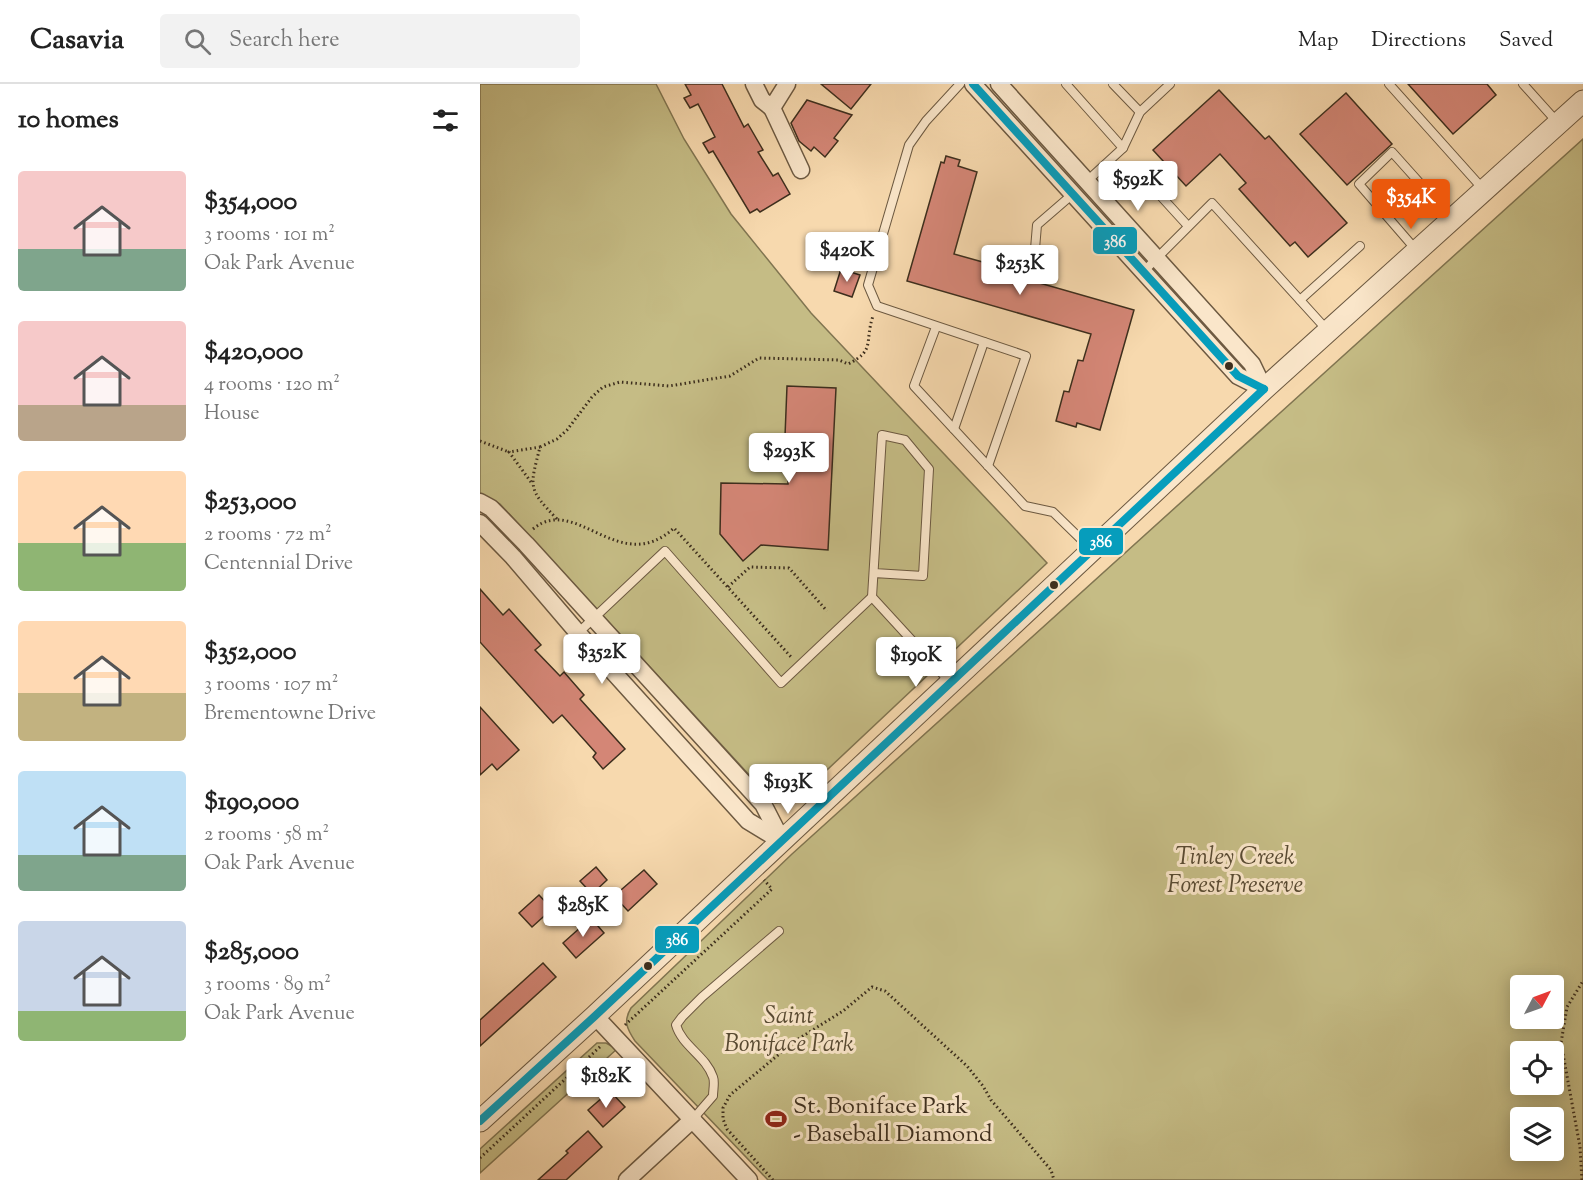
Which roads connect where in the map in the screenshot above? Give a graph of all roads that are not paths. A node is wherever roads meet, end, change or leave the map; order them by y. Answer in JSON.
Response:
{"nodes":[{"id":1,"x":754,"y":84,"type":"edge"},
{"id":2,"x":787,"y":84,"type":"edge"},
{"id":3,"x":960,"y":84,"type":"edge"},
{"id":4,"x":973,"y":84,"type":"edge"},
{"id":5,"x":999,"y":84,"type":"edge"},
{"id":6,"x":1066,"y":84,"type":"edge"},
{"id":7,"x":1113,"y":84,"type":"edge"},
{"id":8,"x":1170,"y":84,"type":"edge"},
{"id":9,"x":1389,"y":84,"type":"edge"},
{"id":10,"x":1523,"y":84,"type":"edge"},
{"id":11,"x":1583,"y":100,"type":"edge"},
{"id":12,"x":772,"y":108,"type":"junction"},
{"id":13,"x":1140,"y":112,"type":"junction"},
{"id":14,"x":1558,"y":123,"type":"junction"},
{"id":15,"x":1123,"y":148,"type":"junction"},
{"id":16,"x":1136,"y":169,"type":"dead end"},
{"id":17,"x":801,"y":171,"type":"dead end"},
{"id":18,"x":1087,"y":181,"type":"junction"},
{"id":19,"x":1484,"y":190,"type":"junction"},
{"id":20,"x":1072,"y":194,"type":"junction"},
{"id":21,"x":1452,"y":219,"type":"junction"},
{"id":22,"x":1188,"y":226,"type":"junction"},
{"id":23,"x":1360,"y":246,"type":"dead end"},
{"id":24,"x":1417,"y":251,"type":"junction"},
{"id":25,"x":1156,"y":258,"type":"junction"},
{"id":26,"x":1034,"y":261,"type":"dead end"},
{"id":27,"x":1143,"y":272,"type":"junction"},
{"id":28,"x":1300,"y":300,"type":"junction"},
{"id":29,"x":936,"y":327,"type":"junction"},
{"id":30,"x":1328,"y":331,"type":"junction"},
{"id":31,"x":984,"y":342,"type":"junction"},
{"id":32,"x":1264,"y":389,"type":"junction"},
{"id":33,"x":954,"y":429,"type":"junction"},
{"id":34,"x":988,"y":466,"type":"junction"},
{"id":35,"x":480,"y":502,"type":"edge"},
{"id":36,"x":480,"y":523,"type":"edge"},
{"id":37,"x":526,"y":544,"type":"junction"},
{"id":38,"x":1092,"y":550,"type":"junction"},
{"id":39,"x":513,"y":557,"type":"junction"},
{"id":40,"x":874,"y":573,"type":"junction"},
{"id":41,"x":872,"y":597,"type":"junction"},
{"id":42,"x":593,"y":618,"type":"junction"},
{"id":43,"x":578,"y":633,"type":"junction"},
{"id":44,"x":950,"y":683,"type":"junction"},
{"id":45,"x":782,"y":841,"type":"junction"},
{"id":46,"x":779,"y":931,"type":"dead end"},
{"id":47,"x":595,"y":1016,"type":"junction"},
{"id":48,"x":693,"y":1119,"type":"junction"},
{"id":49,"x":480,"y":1121,"type":"edge"},
{"id":50,"x":627,"y":1180,"type":"edge"},
{"id":51,"x":748,"y":1180,"type":"edge"}],
"edges":[{"from":1,"to":12,"type":"street"},
{"from":2,"to":12,"type":"street"},
{"from":3,"to":29,"type":"lane"},
{"from":4,"to":20,"type":"street"},
{"from":5,"to":18,"type":"street"},
{"from":6,"to":15,"type":"lane"},
{"from":7,"to":13,"type":"lane"},
{"from":8,"to":13,"type":"lane"},
{"from":9,"to":19,"type":"lane"},
{"from":10,"to":14,"type":"lane"},
{"from":11,"to":14,"type":"street"},
{"from":12,"to":17,"type":"street"},
{"from":13,"to":15,"type":"lane"},
{"from":14,"to":19,"type":"street"},
{"from":15,"to":18,"type":"lane"},
{"from":16,"to":22,"type":"lane"},
{"from":18,"to":20,"type":"lane"},
{"from":18,"to":25,"type":"street"},
{"from":19,"to":21,"type":"street"},
{"from":20,"to":26,"type":"lane"},
{"from":20,"to":27,"type":"street"},
{"from":21,"to":24,"type":"street"},
{"from":21,"to":24,"type":"lane"},
{"from":22,"to":25,"type":"lane"},
{"from":22,"to":28,"type":"lane"},
{"from":23,"to":28,"type":"lane"},
{"from":24,"to":30,"type":"street"},
{"from":25,"to":27,"type":"lane"},
{"from":25,"to":32,"type":"street"},
{"from":27,"to":32,"type":"street"},
{"from":28,"to":30,"type":"lane"},
{"from":29,"to":31,"type":"lane"},
{"from":29,"to":33,"type":"lane"},
{"from":30,"to":32,"type":"street"},
{"from":31,"to":33,"type":"lane"},
{"from":31,"to":34,"type":"lane"},
{"from":32,"to":38,"type":"street"},
{"from":33,"to":34,"type":"lane"},
{"from":34,"to":38,"type":"lane"},
{"from":35,"to":37,"type":"street"},
{"from":36,"to":39,"type":"street"},
{"from":37,"to":39,"type":"street"},
{"from":37,"to":42,"type":"street"},
{"from":38,"to":44,"type":"street"},
{"from":39,"to":43,"type":"street"},
{"from":40,"to":40,"type":"lane"},
{"from":40,"to":41,"type":"lane"},
{"from":41,"to":42,"type":"lane"},
{"from":41,"to":44,"type":"lane"},
{"from":42,"to":43,"type":"lane"},
{"from":42,"to":45,"type":"street"},
{"from":43,"to":45,"type":"street"},
{"from":44,"to":45,"type":"street"},
{"from":45,"to":47,"type":"street"},
{"from":46,"to":48,"type":"lane"},
{"from":47,"to":48,"type":"street"},
{"from":47,"to":49,"type":"street"},
{"from":48,"to":50,"type":"street"},
{"from":48,"to":51,"type":"street"}]}
